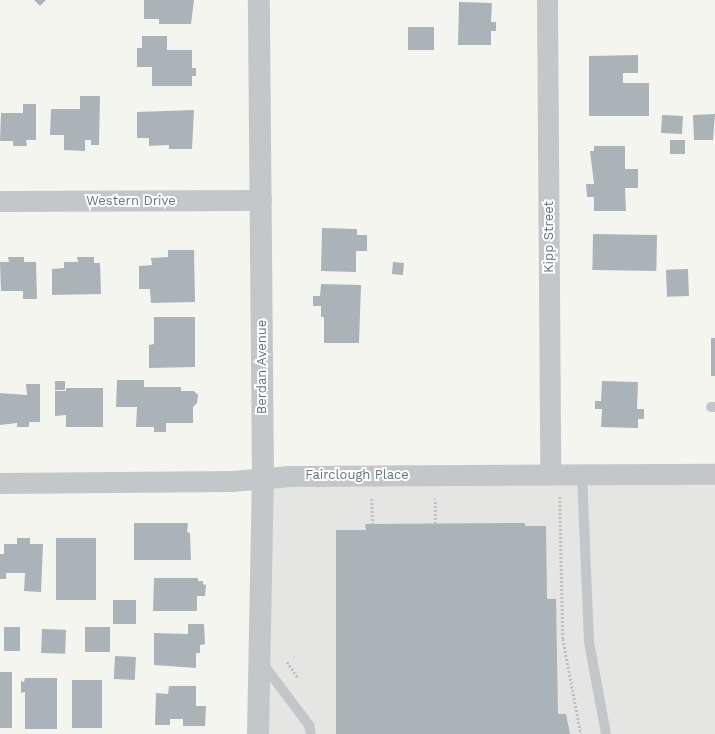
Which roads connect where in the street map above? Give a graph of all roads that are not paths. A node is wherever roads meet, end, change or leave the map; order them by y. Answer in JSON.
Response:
{"nodes":[{"id":1,"x":260,"y":0,"type":"edge"},
{"id":2,"x":547,"y":0,"type":"edge"},
{"id":3,"x":261,"y":200,"type":"junction"},
{"id":4,"x":0,"y":201,"type":"edge"},
{"id":5,"x":582,"y":474,"type":"junction"},
{"id":6,"x":715,"y":474,"type":"edge"},
{"id":7,"x":555,"y":475,"type":"junction"},
{"id":8,"x":263,"y":478,"type":"junction"},
{"id":9,"x":0,"y":483,"type":"edge"},
{"id":10,"x":260,"y":660,"type":"junction"},
{"id":11,"x":258,"y":734,"type":"edge"},
{"id":12,"x":311,"y":734,"type":"edge"},
{"id":13,"x":606,"y":734,"type":"edge"}],
"edges":[{"from":1,"to":3,"type":"street","name":"Berdan Avenue"},
{"from":2,"to":7,"type":"street","name":"Kipp Street"},
{"from":3,"to":4,"type":"street","name":"Western Drive"},
{"from":3,"to":8,"type":"street","name":"Berdan Avenue"},
{"from":5,"to":6,"type":"street","name":"Fairclough Place"},
{"from":5,"to":7,"type":"street","name":"Fairclough Place"},
{"from":5,"to":13,"type":"lane"},
{"from":7,"to":8,"type":"street","name":"Fairclough Place"},
{"from":8,"to":9,"type":"street","name":"Fairclough Place"},
{"from":8,"to":10,"type":"street","name":"Berdan Avenue"},
{"from":10,"to":11,"type":"street","name":"Berdan Avenue"},
{"from":10,"to":12,"type":"lane"}]}
